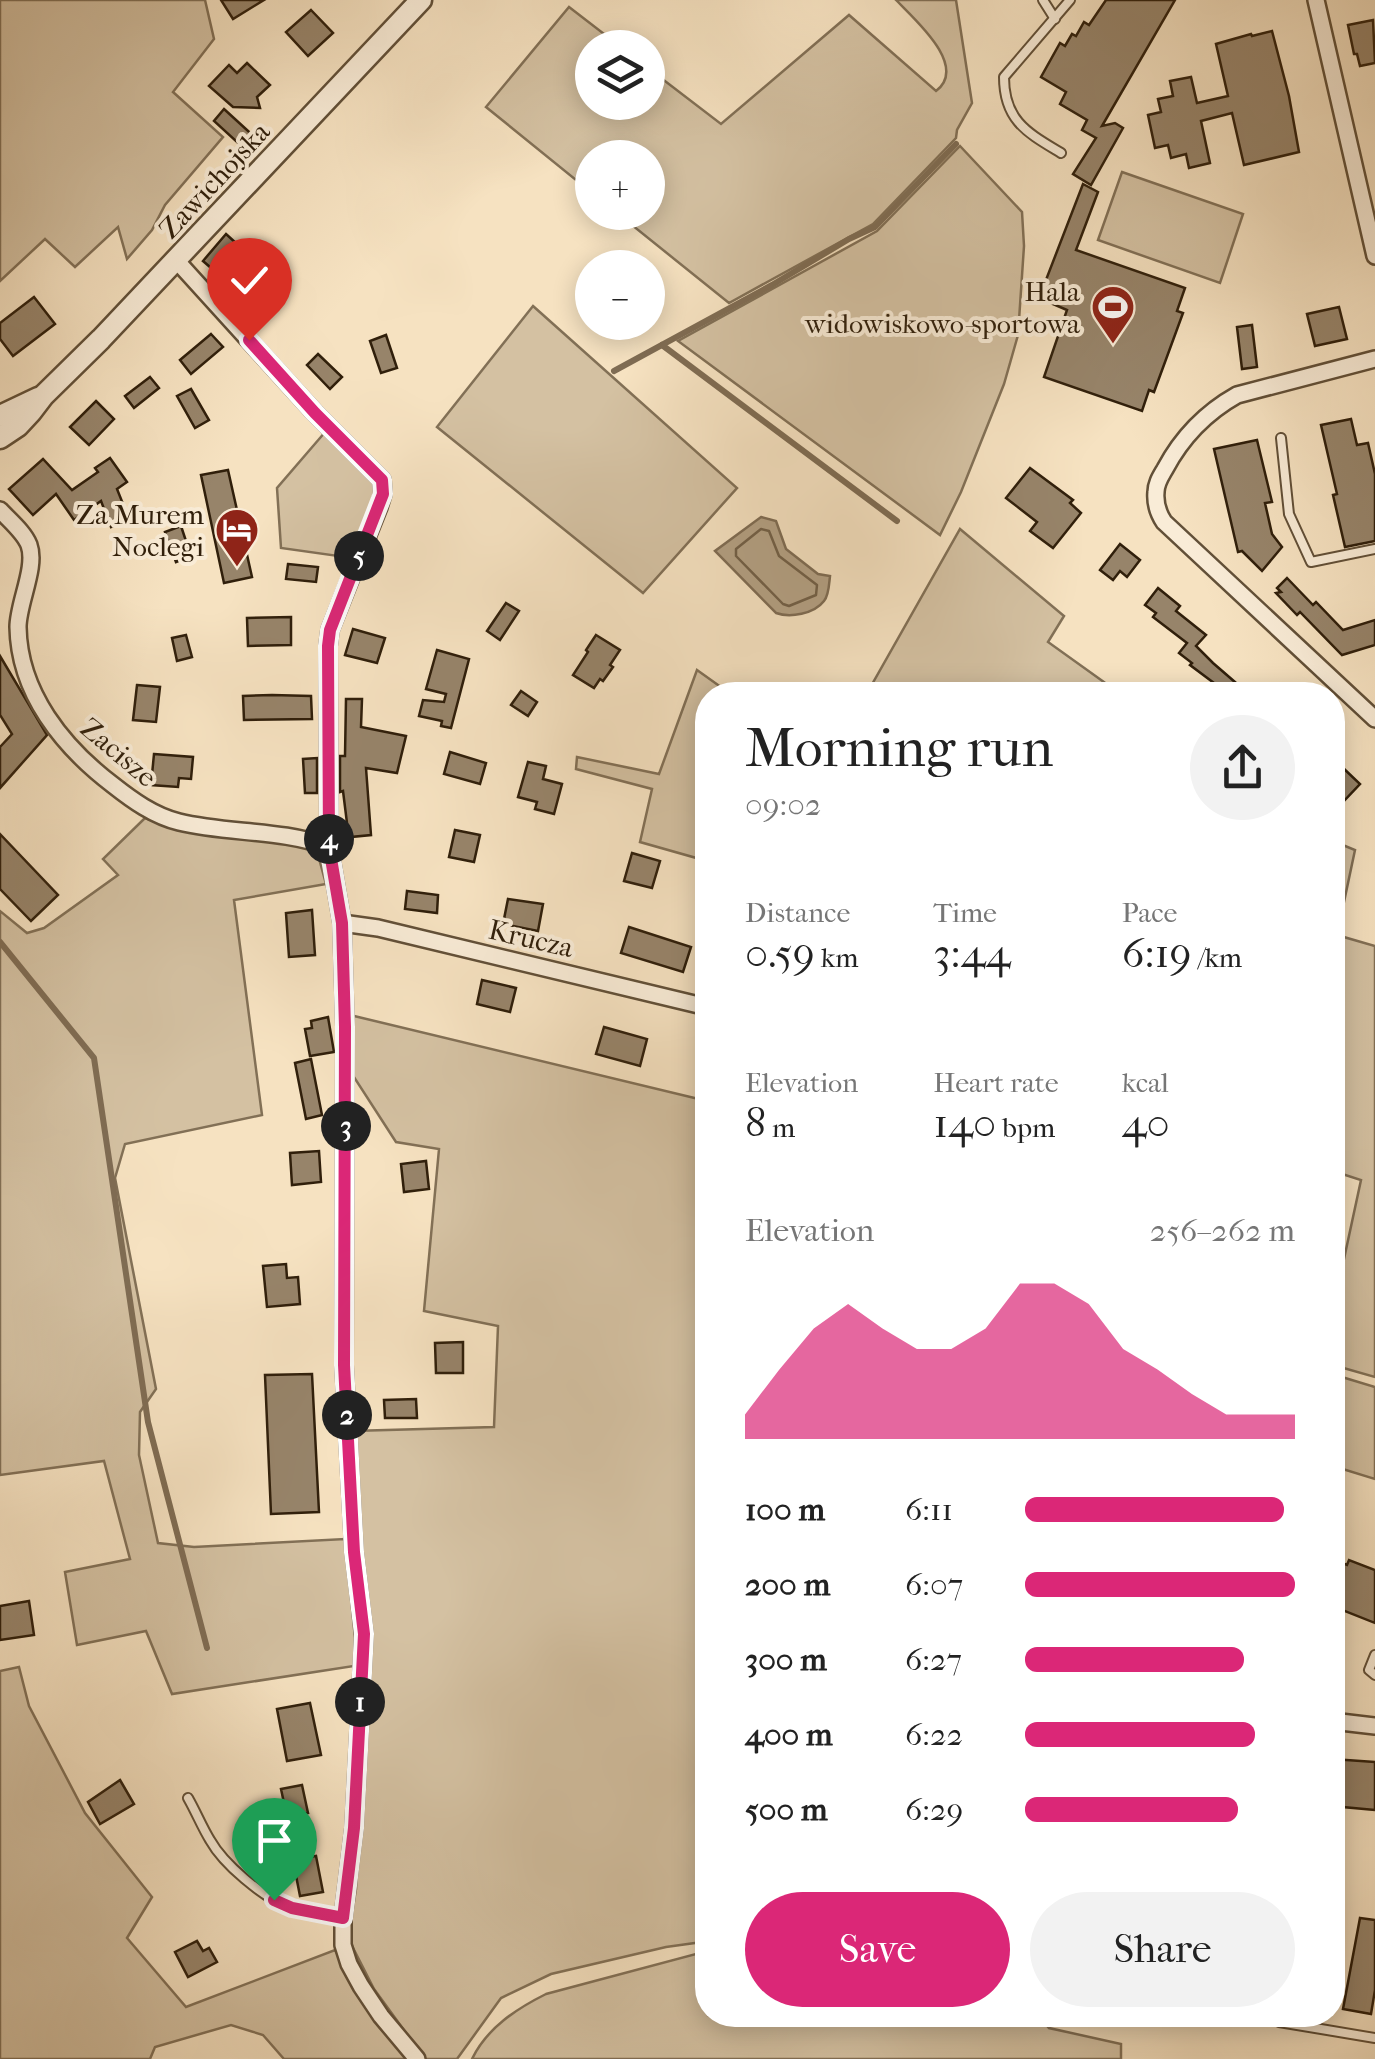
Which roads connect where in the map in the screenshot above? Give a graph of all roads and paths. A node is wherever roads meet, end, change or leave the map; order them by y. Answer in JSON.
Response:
{"nodes":[{"id":1,"x":421,"y":0,"type":"edge"},
{"id":2,"x":1043,"y":0,"type":"edge"},
{"id":3,"x":1070,"y":0,"type":"edge"},
{"id":4,"x":1316,"y":0,"type":"edge"},
{"id":5,"x":1055,"y":18,"type":"junction"},
{"id":6,"x":1062,"y":153,"type":"dead end"},
{"id":7,"x":1375,"y":256,"type":"edge"},
{"id":8,"x":176,"y":260,"type":"junction"},
{"id":9,"x":1375,"y":360,"type":"edge"},
{"id":10,"x":44,"y":395,"type":"junction"},
{"id":11,"x":0,"y":416,"type":"edge"},
{"id":12,"x":0,"y":438,"type":"edge"},
{"id":13,"x":1282,"y":438,"type":"dead end"},
{"id":14,"x":0,"y":510,"type":"edge"},
{"id":15,"x":1375,"y":548,"type":"edge"},
{"id":16,"x":1335,"y":682,"type":"edge"},
{"id":17,"x":1345,"y":691,"type":"edge"},
{"id":18,"x":1375,"y":719,"type":"edge"},
{"id":19,"x":329,"y":847,"type":"junction"},
{"id":20,"x":342,"y":923,"type":"junction"},
{"id":21,"x":695,"y":1004,"type":"edge"},
{"id":22,"x":1375,"y":1655,"type":"edge"},
{"id":23,"x":1375,"y":1675,"type":"edge"},
{"id":24,"x":1345,"y":1723,"type":"edge"},
{"id":25,"x":1375,"y":1726,"type":"edge"},
{"id":26,"x":188,"y":1798,"type":"dead end"},
{"id":27,"x":343,"y":1918,"type":"junction"},
{"id":28,"x":1309,"y":2027,"type":"edge"},
{"id":29,"x":1375,"y":2038,"type":"edge"},
{"id":30,"x":418,"y":2059,"type":"edge"}],
"edges":[{"from":1,"to":8,"type":"street","name":"Zawichojska"},
{"from":2,"to":5,"type":"lane"},
{"from":3,"to":5,"type":"lane"},
{"from":4,"to":7,"type":"street"},
{"from":5,"to":6,"type":"lane"},
{"from":8,"to":10,"type":"street","name":"Zawichojska"},
{"from":8,"to":19,"type":"street"},
{"from":9,"to":16,"type":"street"},
{"from":10,"to":11,"type":"street","name":"Zawichojska"},
{"from":10,"to":12,"type":"street","name":"Zawichojska"},
{"from":13,"to":15,"type":"lane"},
{"from":14,"to":19,"type":"street","name":"Zacisze"},
{"from":17,"to":18,"type":"street"},
{"from":19,"to":20,"type":"street"},
{"from":20,"to":21,"type":"street","name":"Krucza"},
{"from":20,"to":27,"type":"street"},
{"from":22,"to":23,"type":"lane"},
{"from":24,"to":25,"type":"street"},
{"from":26,"to":27,"type":"lane"},
{"from":27,"to":30,"type":"street"},
{"from":28,"to":29,"type":"lane"}]}
